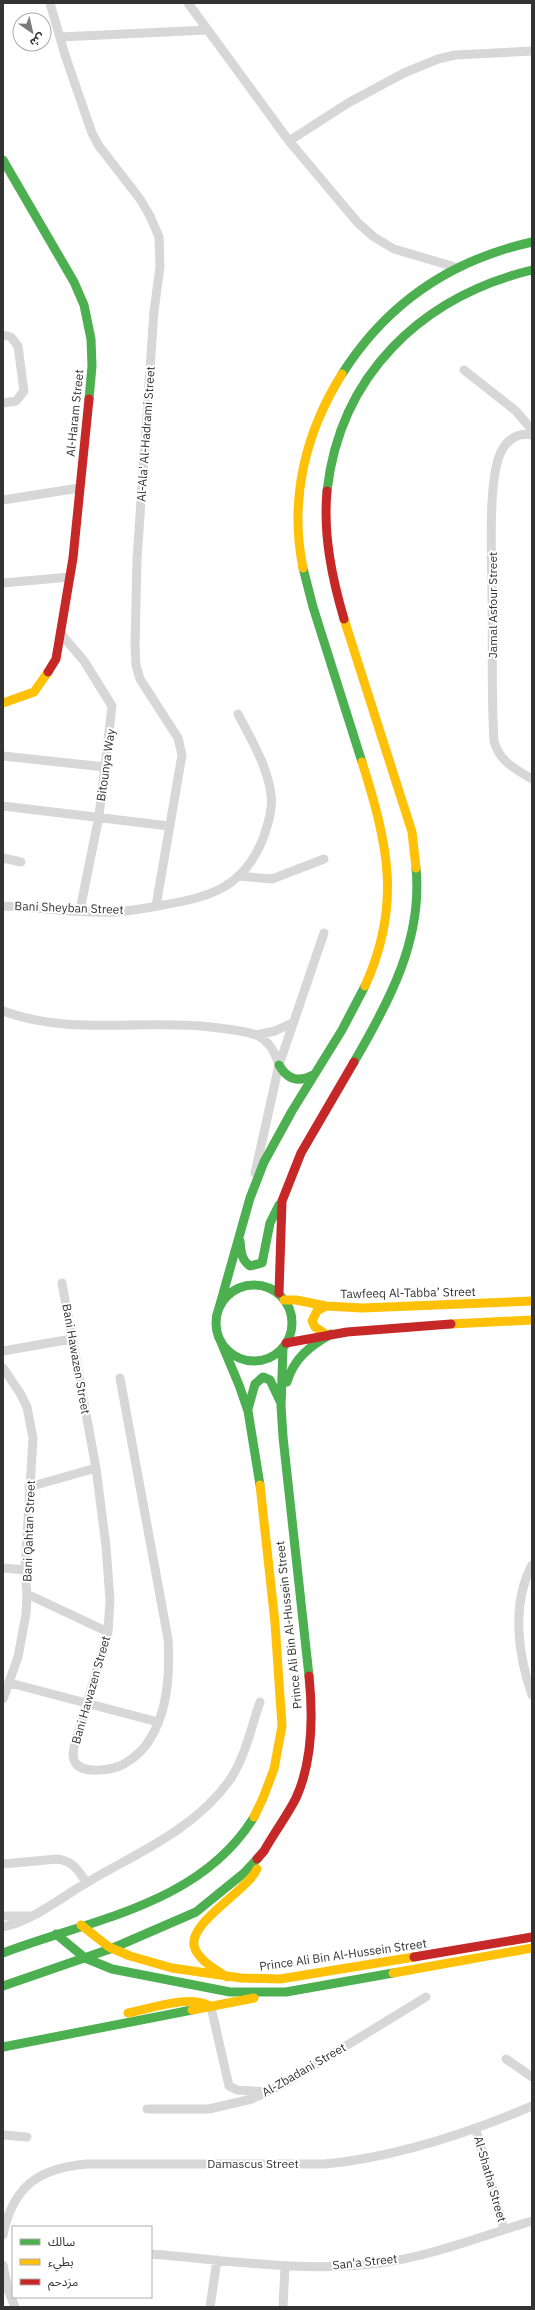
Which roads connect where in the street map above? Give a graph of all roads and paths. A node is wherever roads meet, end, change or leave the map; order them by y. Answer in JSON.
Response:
{"nodes":[{"id":1,"x":50,"y":3,"type":"edge"},
{"id":2,"x":188,"y":3,"type":"edge"},
{"id":3,"x":208,"y":30,"type":"junction"},
{"id":4,"x":60,"y":37,"type":"junction"},
{"id":5,"x":532,"y":51,"type":"edge"},
{"id":6,"x":289,"y":141,"type":"junction"},
{"id":7,"x":3,"y":160,"type":"edge"},
{"id":8,"x":532,"y":242,"type":"edge"},
{"id":9,"x":455,"y":267,"type":"junction"},
{"id":10,"x":532,"y":270,"type":"edge"},
{"id":11,"x":3,"y":335,"type":"edge"},
{"id":12,"x":464,"y":370,"type":"dead end"},
{"id":13,"x":3,"y":403,"type":"edge"},
{"id":14,"x":532,"y":430,"type":"edge"},
{"id":15,"x":532,"y":435,"type":"edge"},
{"id":16,"x":79,"y":488,"type":"junction"},
{"id":17,"x":3,"y":500,"type":"edge"},
{"id":18,"x":70,"y":577,"type":"junction"},
{"id":19,"x":3,"y":583,"type":"edge"},
{"id":20,"x":61,"y":634,"type":"junction"},
{"id":21,"x":40,"y":685,"type":"junction"},
{"id":22,"x":3,"y":696,"type":"edge"},
{"id":23,"x":3,"y":703,"type":"edge"},
{"id":24,"x":238,"y":714,"type":"dead end"},
{"id":25,"x":3,"y":756,"type":"edge"},
{"id":26,"x":105,"y":767,"type":"junction"},
{"id":27,"x":532,"y":779,"type":"edge"},
{"id":28,"x":3,"y":806,"type":"edge"},
{"id":29,"x":99,"y":816,"type":"junction"},
{"id":30,"x":169,"y":826,"type":"junction"},
{"id":31,"x":3,"y":858,"type":"edge"},
{"id":32,"x":324,"y":859,"type":"dead end"},
{"id":33,"x":20,"y":862,"type":"dead end"},
{"id":34,"x":238,"y":876,"type":"junction"},
{"id":35,"x":3,"y":906,"type":"edge"},
{"id":36,"x":156,"y":906,"type":"junction"},
{"id":37,"x":80,"y":910,"type":"junction"},
{"id":38,"x":324,"y":933,"type":"dead end"},
{"id":39,"x":3,"y":1011,"type":"edge"},
{"id":40,"x":292,"y":1023,"type":"junction"},
{"id":41,"x":256,"y":1035,"type":"junction"},
{"id":42,"x":279,"y":1065,"type":"junction"},
{"id":43,"x":313,"y":1076,"type":"junction"},
{"id":44,"x":252,"y":1193,"type":"junction"},
{"id":45,"x":282,"y":1201,"type":"junction"},
{"id":46,"x":239,"y":1237,"type":"junction"},
{"id":47,"x":62,"y":1283,"type":"dead end"},
{"id":48,"x":281,"y":1297,"type":"junction"},
{"id":49,"x":532,"y":1301,"type":"edge"},
{"id":50,"x":326,"y":1306,"type":"junction"},
{"id":51,"x":219,"y":1308,"type":"junction"},
{"id":52,"x":532,"y":1320,"type":"edge"},
{"id":53,"x":328,"y":1334,"type":"junction"},
{"id":54,"x":72,"y":1339,"type":"junction"},
{"id":55,"x":221,"y":1342,"type":"junction"},
{"id":56,"x":284,"y":1346,"type":"junction"},
{"id":57,"x":3,"y":1351,"type":"edge"},
{"id":58,"x":3,"y":1368,"type":"edge"},
{"id":59,"x":120,"y":1378,"type":"dead end"},
{"id":60,"x":281,"y":1406,"type":"junction"},
{"id":61,"x":248,"y":1411,"type":"junction"},
{"id":62,"x":96,"y":1468,"type":"junction"},
{"id":63,"x":29,"y":1487,"type":"junction"},
{"id":64,"x":532,"y":1565,"type":"edge"},
{"id":65,"x":3,"y":1568,"type":"edge"},
{"id":66,"x":25,"y":1570,"type":"junction"},
{"id":67,"x":27,"y":1594,"type":"junction"},
{"id":68,"x":108,"y":1632,"type":"junction"},
{"id":69,"x":10,"y":1683,"type":"junction"},
{"id":70,"x":532,"y":1695,"type":"edge"},
{"id":71,"x":3,"y":1699,"type":"edge"},
{"id":72,"x":260,"y":1702,"type":"dead end"},
{"id":73,"x":86,"y":1703,"type":"junction"},
{"id":74,"x":158,"y":1722,"type":"junction"},
{"id":75,"x":264,"y":1851,"type":"junction"},
{"id":76,"x":3,"y":1864,"type":"edge"},
{"id":77,"x":86,"y":1882,"type":"junction"},
{"id":78,"x":33,"y":1915,"type":"junction"},
{"id":79,"x":3,"y":1916,"type":"edge"},
{"id":80,"x":81,"y":1925,"type":"junction"},
{"id":81,"x":3,"y":1927,"type":"edge"},
{"id":82,"x":56,"y":1934,"type":"junction"},
{"id":83,"x":532,"y":1937,"type":"edge"},
{"id":84,"x":113,"y":1948,"type":"junction"},
{"id":85,"x":532,"y":1948,"type":"edge"},
{"id":86,"x":3,"y":1953,"type":"edge"},
{"id":87,"x":85,"y":1958,"type":"junction"},
{"id":88,"x":227,"y":1978,"type":"junction"},
{"id":89,"x":3,"y":1986,"type":"edge"},
{"id":90,"x":286,"y":1992,"type":"junction"},
{"id":91,"x":426,"y":1997,"type":"dead end"},
{"id":92,"x":211,"y":2007,"type":"junction"},
{"id":93,"x":3,"y":2038,"type":"edge"},
{"id":94,"x":3,"y":2047,"type":"edge"},
{"id":95,"x":506,"y":2058,"type":"dead end"},
{"id":96,"x":532,"y":2077,"type":"edge"},
{"id":97,"x":269,"y":2092,"type":"junction"},
{"id":98,"x":532,"y":2106,"type":"edge"},
{"id":99,"x":147,"y":2109,"type":"dead end"},
{"id":100,"x":476,"y":2130,"type":"junction"},
{"id":101,"x":3,"y":2135,"type":"edge"},
{"id":102,"x":27,"y":2137,"type":"dead end"},
{"id":103,"x":532,"y":2221,"type":"edge"},
{"id":104,"x":504,"y":2229,"type":"junction"},
{"id":105,"x":3,"y":2235,"type":"edge"},
{"id":106,"x":152,"y":2254,"type":"edge"},
{"id":107,"x":217,"y":2260,"type":"junction"},
{"id":108,"x":3,"y":2265,"type":"edge"},
{"id":109,"x":285,"y":2267,"type":"junction"},
{"id":110,"x":15,"y":2307,"type":"edge"},
{"id":111,"x":210,"y":2307,"type":"edge"},
{"id":112,"x":283,"y":2307,"type":"edge"}],
"edges":[{"from":1,"to":4,"type":"street","name":"Al-Ala' Al-Hadrami Street"},
{"from":2,"to":3,"type":"street"},
{"from":3,"to":4,"type":"street"},
{"from":3,"to":6,"type":"street"},
{"from":4,"to":30,"type":"street","name":"Al-Ala' Al-Hadrami Street"},
{"from":5,"to":6,"type":"street"},
{"from":6,"to":9,"type":"street"},
{"from":7,"to":16,"type":"main road","name":"Al-Haram Street"},
{"from":8,"to":9,"type":"main road"},
{"from":9,"to":43,"type":"main road"},
{"from":10,"to":45,"type":"main road"},
{"from":11,"to":13,"type":"street"},
{"from":12,"to":14,"type":"street"},
{"from":15,"to":27,"type":"street","name":"Jamal Asfour Street"},
{"from":16,"to":17,"type":"street"},
{"from":16,"to":18,"type":"main road","name":"Al-Haram Street"},
{"from":18,"to":19,"type":"street"},
{"from":18,"to":20,"type":"main road","name":"Al-Haram Street"},
{"from":20,"to":21,"type":"main road","name":"Al-Haram Street"},
{"from":20,"to":26,"type":"street","name":"Bitounya Way"},
{"from":21,"to":22,"type":"main road"},
{"from":21,"to":23,"type":"main road","name":"Al-Haram Street"},
{"from":24,"to":34,"type":"street","name":"Bani Sheyban Street"},
{"from":25,"to":26,"type":"street"},
{"from":26,"to":29,"type":"street","name":"Bitounya Way"},
{"from":28,"to":29,"type":"street"},
{"from":29,"to":30,"type":"street"},
{"from":29,"to":37,"type":"street","name":"Bitounya Way"},
{"from":30,"to":36,"type":"street","name":"Al-Ala' Al-Hadrami Street"},
{"from":31,"to":33,"type":"street"},
{"from":32,"to":34,"type":"street"},
{"from":34,"to":36,"type":"street","name":"Bani Sheyban Street"},
{"from":35,"to":37,"type":"street","name":"Bani Sheyban Street"},
{"from":36,"to":37,"type":"street","name":"Bani Sheyban Street"},
{"from":38,"to":40,"type":"street"},
{"from":39,"to":41,"type":"street"},
{"from":40,"to":41,"type":"street"},
{"from":40,"to":42,"type":"street"},
{"from":41,"to":42,"type":"street"},
{"from":42,"to":43,"type":"main road"},
{"from":42,"to":44,"type":"street"},
{"from":43,"to":44,"type":"main road"},
{"from":44,"to":46,"type":"main road"},
{"from":45,"to":46,"type":"main road"},
{"from":45,"to":48,"type":"main road"},
{"from":46,"to":51,"type":"main road"},
{"from":47,"to":54,"type":"street","name":"Bani Hawazen Street"},
{"from":48,"to":50,"type":"main road","name":"Tawfeeq Al-Tabba’ Street"},
{"from":48,"to":51,"type":"main road"},
{"from":48,"to":56,"type":"main road"},
{"from":49,"to":50,"type":"main road","name":"Tawfeeq Al-Tabba’ Street"},
{"from":50,"to":53,"type":"main road"},
{"from":51,"to":55,"type":"main road"},
{"from":52,"to":53,"type":"main road"},
{"from":53,"to":56,"type":"main road"},
{"from":53,"to":60,"type":"main road"},
{"from":54,"to":57,"type":"street"},
{"from":54,"to":62,"type":"street","name":"Bani Hawazen Street"},
{"from":55,"to":56,"type":"main road"},
{"from":55,"to":61,"type":"main road","name":"Prince Ali Bin Al-Hussein Street"},
{"from":56,"to":60,"type":"main road","name":"Prince Ali Bin Al-Hussein Street"},
{"from":58,"to":63,"type":"street","name":"Bani Qahtan Street"},
{"from":59,"to":74,"type":"street","name":"Bani Hawazen Street"},
{"from":60,"to":61,"type":"main road"},
{"from":60,"to":75,"type":"main road","name":"Prince Ali Bin Al-Hussein Street"},
{"from":61,"to":80,"type":"main road","name":"Prince Ali Bin Al-Hussein Street"},
{"from":62,"to":63,"type":"street"},
{"from":62,"to":68,"type":"street","name":"Bani Hawazen Street"},
{"from":63,"to":66,"type":"street","name":"Bani Qahtan Street"},
{"from":64,"to":70,"type":"street"},
{"from":65,"to":66,"type":"street"},
{"from":66,"to":67,"type":"street","name":"Bani Qahtan Street"},
{"from":67,"to":68,"type":"street"},
{"from":67,"to":69,"type":"street","name":"Bani Qahtan Street"},
{"from":68,"to":73,"type":"street","name":"Bani Hawazen Street"},
{"from":69,"to":71,"type":"street","name":"Bani Qahtan Street"},
{"from":69,"to":73,"type":"street"},
{"from":72,"to":77,"type":"street"},
{"from":73,"to":74,"type":"street"},
{"from":73,"to":74,"type":"street","name":"Bani Hawazen Street"},
{"from":75,"to":84,"type":"main road","name":"Prince Ali Bin Al-Hussein Street"},
{"from":75,"to":88,"type":"main road"},
{"from":76,"to":77,"type":"street"},
{"from":77,"to":78,"type":"street"},
{"from":78,"to":79,"type":"street"},
{"from":78,"to":81,"type":"street"},
{"from":80,"to":82,"type":"main road","name":"Prince Ali Bin Al-Hussein Street"},
{"from":80,"to":84,"type":"main road","name":"Prince Ali Bin Al-Hussein Street"},
{"from":82,"to":86,"type":"main road","name":"Prince Ali Bin Al-Hussein Street"},
{"from":82,"to":87,"type":"main road","name":"Prince Ali Bin Al-Hussein Street"},
{"from":83,"to":88,"type":"main road","name":"Prince Ali Bin Al-Hussein Street"},
{"from":84,"to":87,"type":"main road","name":"Prince Ali Bin Al-Hussein Street"},
{"from":84,"to":88,"type":"main road","name":"Prince Ali Bin Al-Hussein Street"},
{"from":85,"to":90,"type":"main road","name":"Prince Ali Bin Al-Hussein Street"},
{"from":87,"to":89,"type":"main road","name":"Prince Ali Bin Al-Hussein Street"},
{"from":87,"to":90,"type":"main road","name":"Prince Ali Bin Al-Hussein Street"},
{"from":90,"to":92,"type":"main road","name":"Prince Ali Bin Al-Hussein Street"},
{"from":91,"to":97,"type":"street","name":"Al-Zbadani Street"},
{"from":92,"to":93,"type":"main road"},
{"from":92,"to":94,"type":"main road","name":"Prince Ali Bin Al-Hussein Street"},
{"from":92,"to":97,"type":"street"},
{"from":95,"to":96,"type":"street"},
{"from":97,"to":99,"type":"street","name":"Al-Zbadani Street"},
{"from":98,"to":100,"type":"street","name":"Damascus Street"},
{"from":100,"to":104,"type":"street","name":"Al-Shatha Street"},
{"from":100,"to":105,"type":"street","name":"Damascus Street"},
{"from":101,"to":102,"type":"street"},
{"from":103,"to":104,"type":"street","name":"San'a Street"},
{"from":104,"to":109,"type":"street","name":"San'a Street"},
{"from":106,"to":107,"type":"street","name":"San'a Street"},
{"from":107,"to":109,"type":"street","name":"San'a Street"},
{"from":107,"to":111,"type":"street"},
{"from":108,"to":110,"type":"street"},
{"from":109,"to":112,"type":"street"}]}
